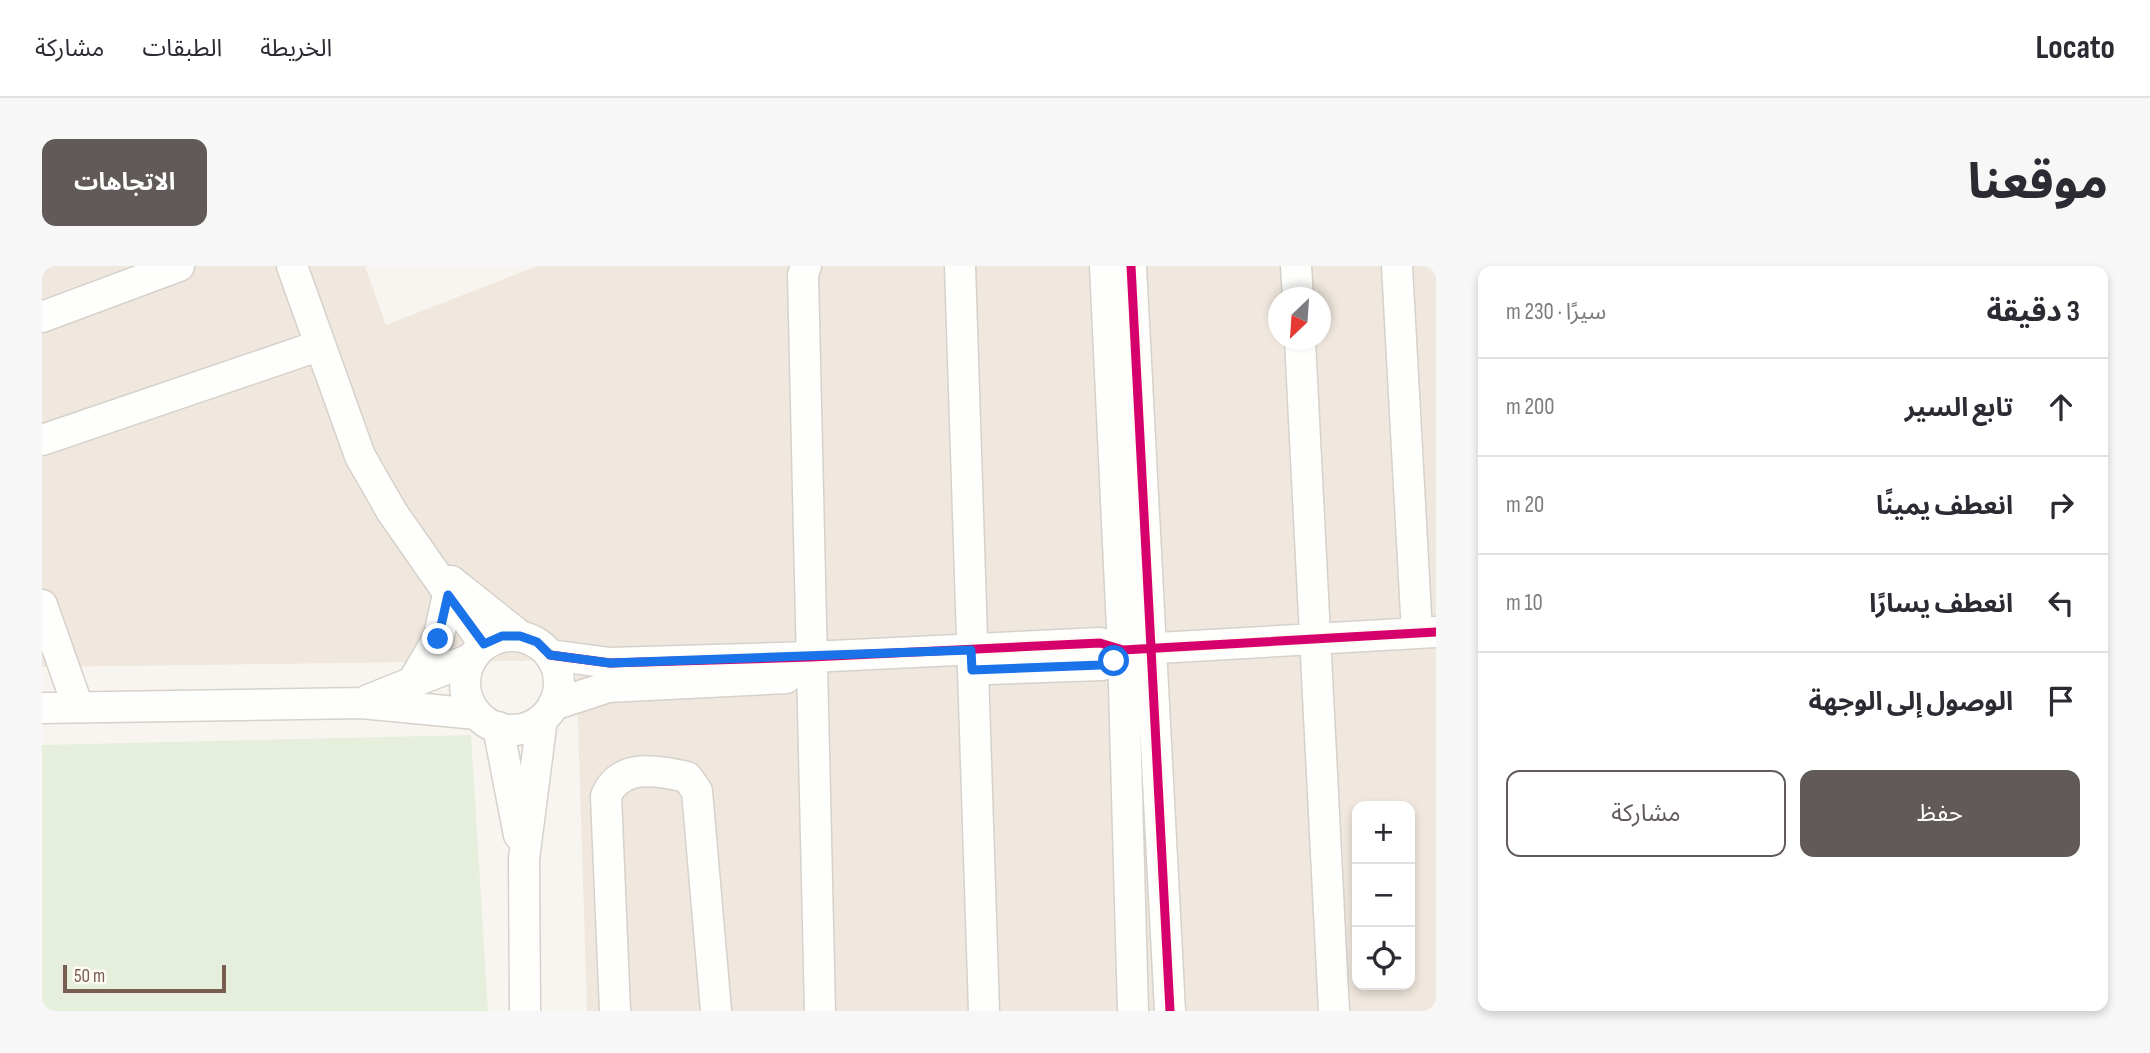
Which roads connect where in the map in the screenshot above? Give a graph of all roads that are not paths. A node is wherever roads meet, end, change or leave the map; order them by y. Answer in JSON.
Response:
{"nodes":[{"id":1,"x":178,"y":266,"type":"edge"},
{"id":2,"x":292,"y":266,"type":"edge"},
{"id":3,"x":806,"y":266,"type":"edge"},
{"id":4,"x":960,"y":266,"type":"edge"},
{"id":5,"x":1105,"y":266,"type":"edge"},
{"id":6,"x":1131,"y":266,"type":"edge"},
{"id":7,"x":1296,"y":266,"type":"edge"},
{"id":8,"x":1397,"y":266,"type":"edge"},
{"id":9,"x":1297,"y":287,"type":"edge"},
{"id":10,"x":42,"y":317,"type":"edge"},
{"id":11,"x":318,"y":346,"type":"junction"},
{"id":12,"x":1300,"y":350,"type":"edge"},
{"id":13,"x":42,"y":440,"type":"edge"},
{"id":14,"x":431,"y":565,"type":"junction"},
{"id":15,"x":448,"y":595,"type":"junction"},
{"id":16,"x":42,"y":605,"type":"edge"},
{"id":17,"x":1426,"y":633,"type":"edge"},
{"id":18,"x":520,"y":636,"type":"junction"},
{"id":19,"x":1314,"y":640,"type":"junction"},
{"id":20,"x":1136,"y":650,"type":"junction"},
{"id":21,"x":478,"y":652,"type":"junction"},
{"id":22,"x":550,"y":655,"type":"junction"},
{"id":23,"x":972,"y":660,"type":"junction"},
{"id":24,"x":811,"y":667,"type":"junction"},
{"id":25,"x":412,"y":683,"type":"junction"},
{"id":26,"x":361,"y":703,"type":"junction"},
{"id":27,"x":78,"y":707,"type":"junction"},
{"id":28,"x":42,"y":708,"type":"edge"},
{"id":29,"x":547,"y":712,"type":"junction"},
{"id":30,"x":487,"y":720,"type":"junction"},
{"id":31,"x":524,"y":859,"type":"junction"},
{"id":32,"x":525,"y":1011,"type":"edge"},
{"id":33,"x":615,"y":1011,"type":"edge"},
{"id":34,"x":716,"y":1011,"type":"edge"},
{"id":35,"x":820,"y":1011,"type":"edge"},
{"id":36,"x":984,"y":1011,"type":"edge"},
{"id":37,"x":1133,"y":1011,"type":"edge"},
{"id":38,"x":1170,"y":1011,"type":"edge"},
{"id":39,"x":1334,"y":1011,"type":"edge"}],
"edges":[{"from":1,"to":10,"type":"street"},
{"from":2,"to":11,"type":"street"},
{"from":3,"to":24,"type":"street"},
{"from":4,"to":23,"type":"street"},
{"from":5,"to":20,"type":"street"},
{"from":6,"to":20,"type":"street"},
{"from":7,"to":9,"type":"street"},
{"from":8,"to":17,"type":"street"},
{"from":11,"to":13,"type":"street"},
{"from":11,"to":14,"type":"street"},
{"from":12,"to":19,"type":"street"},
{"from":14,"to":15,"type":"street"},
{"from":14,"to":18,"type":"street"},
{"from":15,"to":21,"type":"street"},
{"from":15,"to":25,"type":"street"},
{"from":16,"to":27,"type":"street"},
{"from":17,"to":19,"type":"street"},
{"from":18,"to":21,"type":"street"},
{"from":18,"to":22,"type":"street"},
{"from":19,"to":20,"type":"street"},
{"from":19,"to":39,"type":"street"},
{"from":20,"to":23,"type":"street"},
{"from":20,"to":37,"type":"street"},
{"from":20,"to":38,"type":"street"},
{"from":21,"to":25,"type":"street"},
{"from":21,"to":30,"type":"street"},
{"from":22,"to":24,"type":"street"},
{"from":22,"to":29,"type":"street"},
{"from":23,"to":24,"type":"street"},
{"from":23,"to":36,"type":"street"},
{"from":24,"to":29,"type":"street"},
{"from":24,"to":35,"type":"street"},
{"from":25,"to":26,"type":"street"},
{"from":26,"to":27,"type":"street"},
{"from":26,"to":30,"type":"street"},
{"from":27,"to":28,"type":"street"},
{"from":29,"to":30,"type":"street"},
{"from":29,"to":31,"type":"street"},
{"from":30,"to":31,"type":"street"},
{"from":31,"to":32,"type":"street"},
{"from":33,"to":34,"type":"street"}]}
